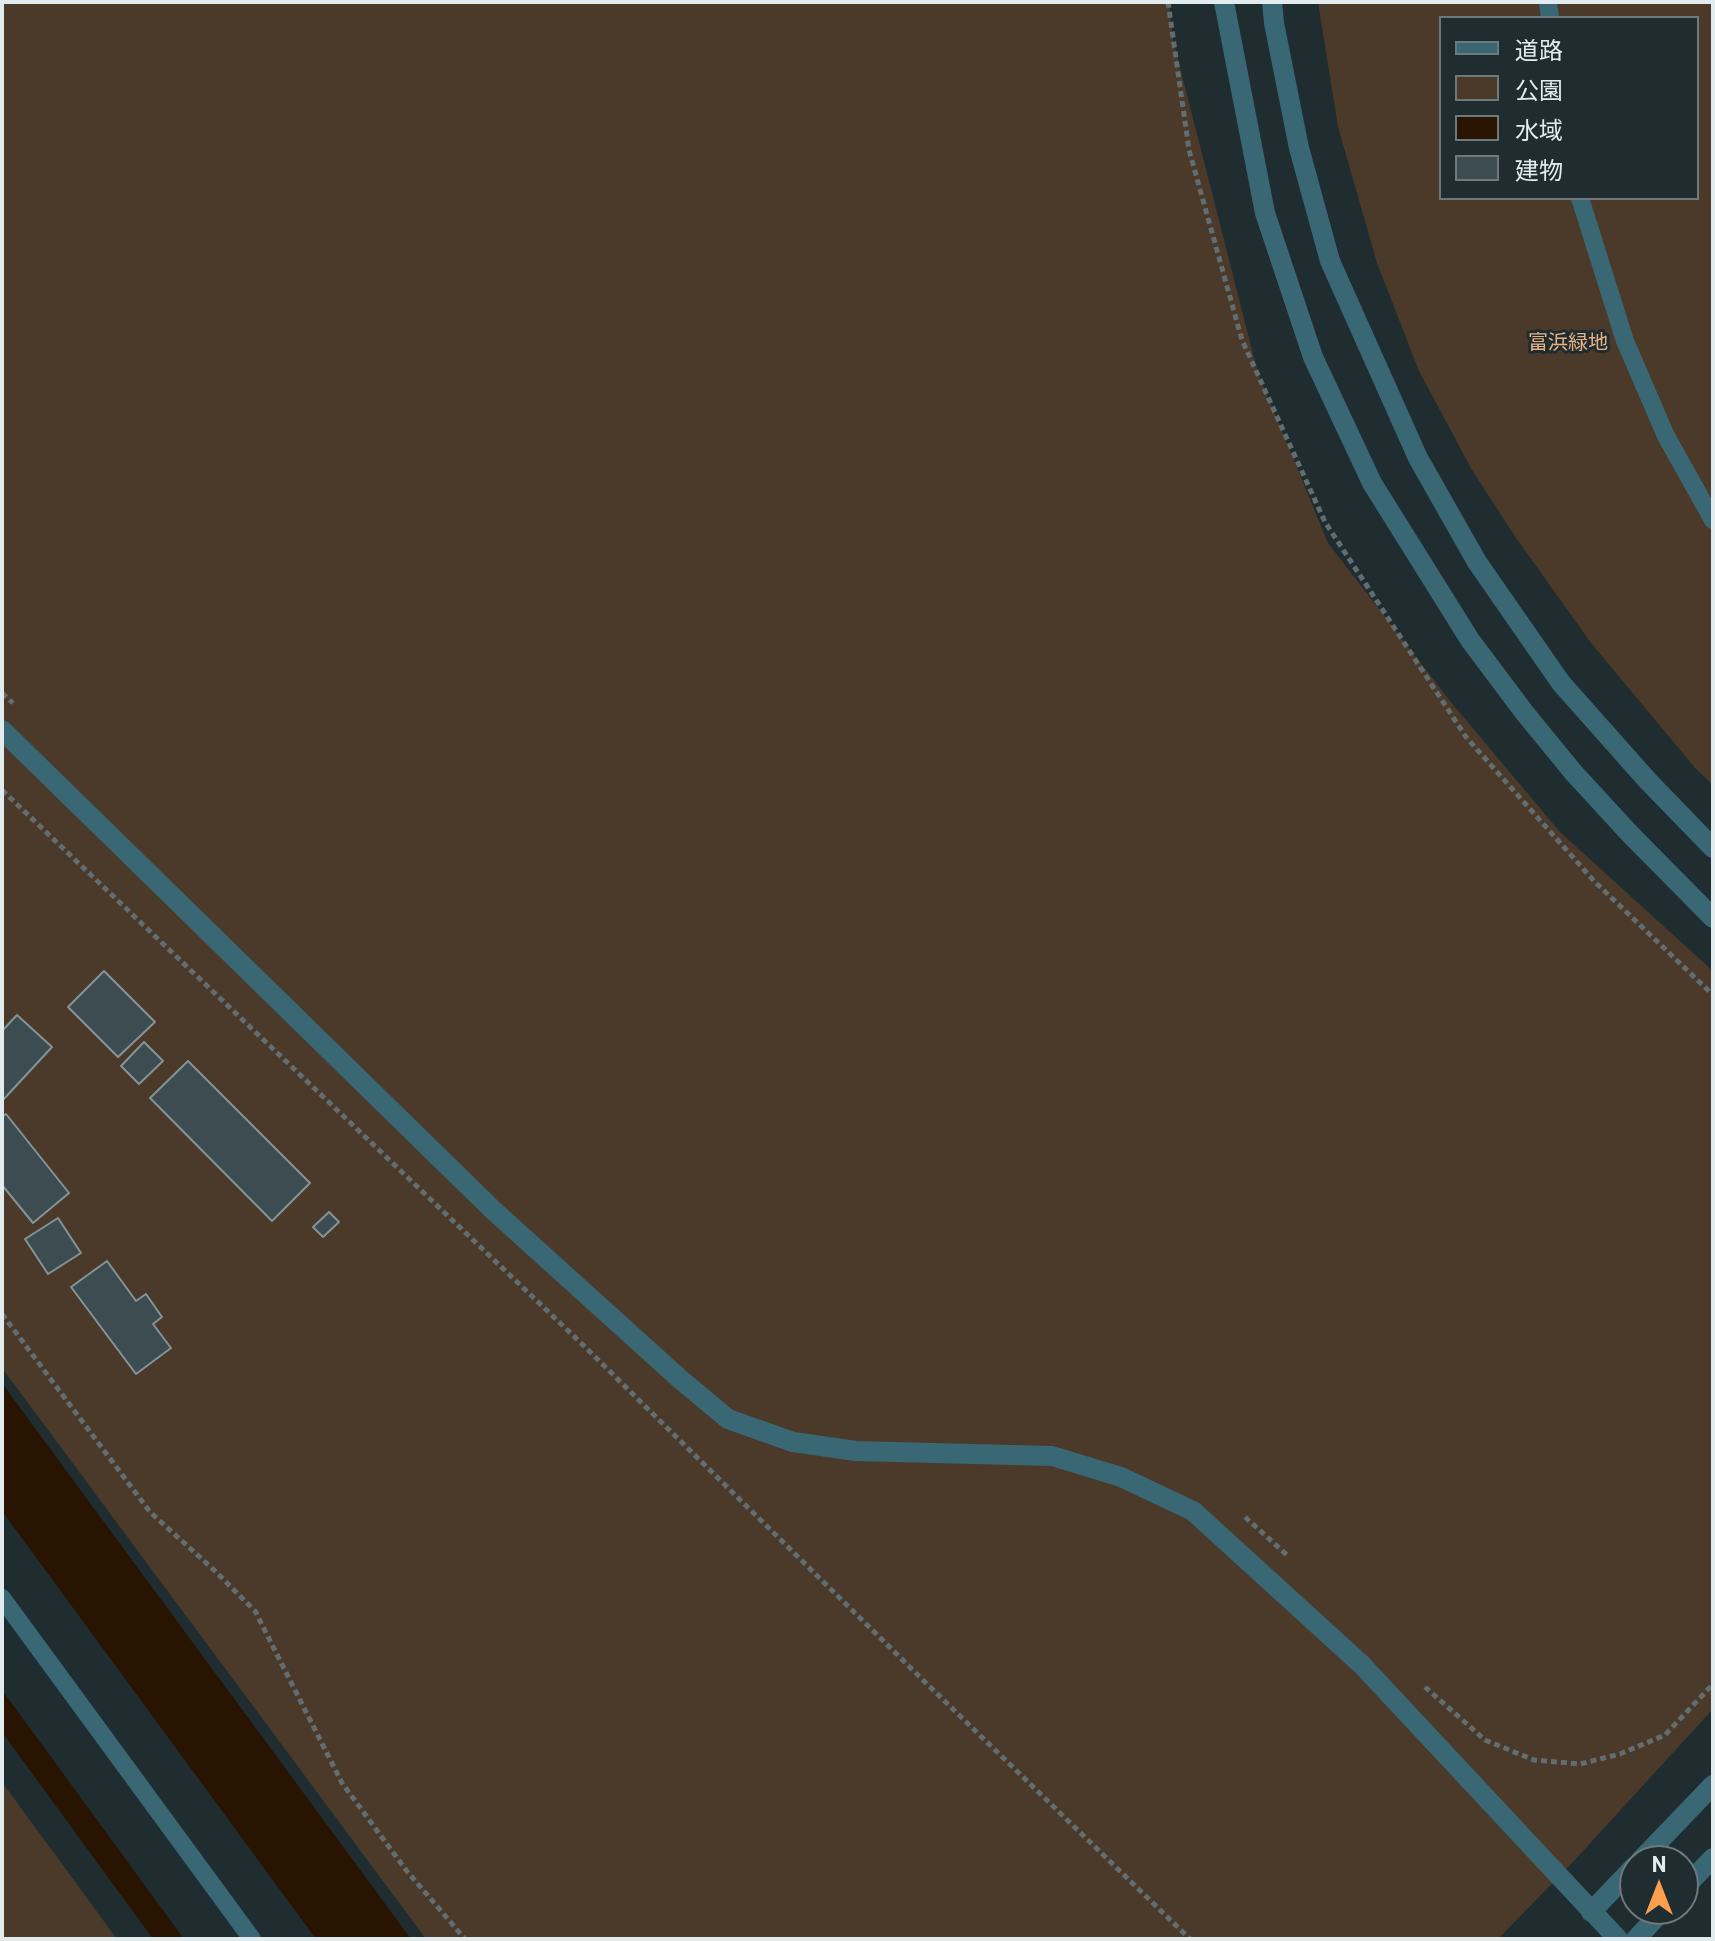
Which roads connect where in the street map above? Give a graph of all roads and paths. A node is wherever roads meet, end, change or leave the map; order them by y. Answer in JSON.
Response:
{"nodes":[{"id":1,"x":1224,"y":2,"type":"edge"},
{"id":2,"x":1272,"y":2,"type":"edge"},
{"id":3,"x":1581,"y":200,"type":"edge"},
{"id":4,"x":1713,"y":520,"type":"edge"},
{"id":5,"x":2,"y":693,"type":"edge"},
{"id":6,"x":13,"y":703,"type":"dead end"},
{"id":7,"x":2,"y":730,"type":"edge"},
{"id":8,"x":2,"y":790,"type":"edge"},
{"id":9,"x":1713,"y":848,"type":"edge"},
{"id":10,"x":1713,"y":918,"type":"edge"},
{"id":11,"x":2,"y":1314,"type":"edge"},
{"id":12,"x":1243,"y":1515,"type":"dead end"},
{"id":13,"x":1290,"y":1558,"type":"dead end"},
{"id":14,"x":2,"y":1598,"type":"edge"},
{"id":15,"x":1415,"y":1678,"type":"dead end"},
{"id":16,"x":1713,"y":1684,"type":"edge"},
{"id":17,"x":1713,"y":1785,"type":"edge"},
{"id":18,"x":1655,"y":1845,"type":"edge"},
{"id":19,"x":1713,"y":1858,"type":"edge"},
{"id":20,"x":1699,"y":1872,"type":"edge"},
{"id":21,"x":1619,"y":1883,"type":"edge"},
{"id":22,"x":1591,"y":1912,"type":"junction"},
{"id":23,"x":252,"y":1939,"type":"edge"},
{"id":24,"x":465,"y":1939,"type":"edge"},
{"id":25,"x":1190,"y":1939,"type":"edge"},
{"id":26,"x":1618,"y":1939,"type":"edge"}],
"edges":[{"from":1,"to":10,"type":"street"},
{"from":2,"to":9,"type":"street"},
{"from":3,"to":4,"type":"lane"},
{"from":5,"to":6,"type":"path"},
{"from":7,"to":22,"type":"street"},
{"from":8,"to":25,"type":"path"},
{"from":11,"to":24,"type":"path"},
{"from":12,"to":13,"type":"path"},
{"from":14,"to":23,"type":"lane"},
{"from":15,"to":16,"type":"path"},
{"from":17,"to":18,"type":"street"},
{"from":19,"to":20,"type":"street"},
{"from":21,"to":22,"type":"street"},
{"from":22,"to":26,"type":"street"}]}
